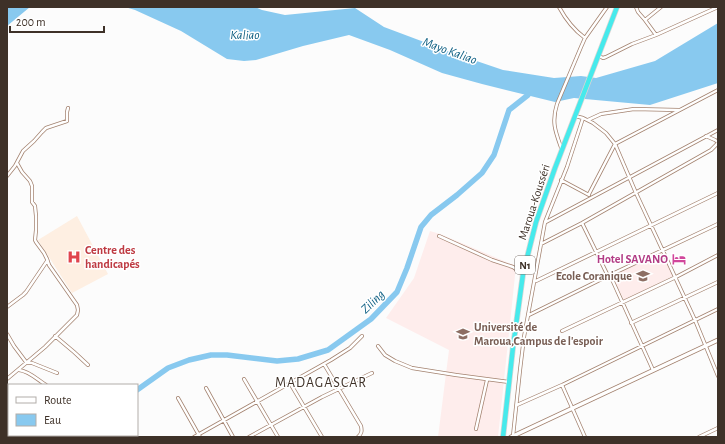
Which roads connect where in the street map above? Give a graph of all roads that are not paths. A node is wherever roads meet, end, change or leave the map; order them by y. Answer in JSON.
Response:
{"nodes":[{"id":1,"x":559,"y":7,"type":"edge"},
{"id":2,"x":607,"y":7,"type":"edge"},
{"id":3,"x":617,"y":7,"type":"edge"},
{"id":4,"x":636,"y":7,"type":"edge"},
{"id":5,"x":662,"y":7,"type":"edge"},
{"id":6,"x":718,"y":7,"type":"edge"},
{"id":7,"x":713,"y":8,"type":"edge"},
{"id":8,"x":645,"y":20,"type":"junction"},
{"id":9,"x":656,"y":35,"type":"junction"},
{"id":10,"x":585,"y":38,"type":"junction"},
{"id":11,"x":598,"y":55,"type":"junction"},
{"id":12,"x":718,"y":90,"type":"edge"},
{"id":13,"x":68,"y":108,"type":"dead end"},
{"id":14,"x":680,"y":110,"type":"junction"},
{"id":15,"x":575,"y":116,"type":"junction"},
{"id":16,"x":583,"y":118,"type":"junction"},
{"id":17,"x":587,"y":121,"type":"junction"},
{"id":18,"x":718,"y":130,"type":"edge"},
{"id":19,"x":706,"y":136,"type":"junction"},
{"id":20,"x":718,"y":143,"type":"edge"},
{"id":21,"x":615,"y":144,"type":"junction"},
{"id":22,"x":562,"y":150,"type":"junction"},
{"id":23,"x":17,"y":163,"type":"junction"},
{"id":24,"x":7,"y":176,"type":"edge"},
{"id":25,"x":629,"y":178,"type":"junction"},
{"id":26,"x":561,"y":180,"type":"junction"},
{"id":27,"x":636,"y":193,"type":"junction"},
{"id":28,"x":718,"y":193,"type":"edge"},
{"id":29,"x":588,"y":194,"type":"junction"},
{"id":30,"x":592,"y":196,"type":"junction"},
{"id":31,"x":545,"y":222,"type":"junction"},
{"id":32,"x":582,"y":223,"type":"junction"},
{"id":33,"x":718,"y":224,"type":"edge"},
{"id":34,"x":651,"y":226,"type":"junction"},
{"id":35,"x":439,"y":236,"type":"dead end"},
{"id":36,"x":541,"y":244,"type":"junction"},
{"id":37,"x":663,"y":250,"type":"junction"},
{"id":38,"x":596,"y":252,"type":"junction"},
{"id":39,"x":718,"y":255,"type":"edge"},
{"id":40,"x":48,"y":261,"type":"junction"},
{"id":41,"x":523,"y":274,"type":"junction"},
{"id":42,"x":609,"y":276,"type":"junction"},
{"id":43,"x":676,"y":277,"type":"junction"},
{"id":44,"x":535,"y":281,"type":"junction"},
{"id":45,"x":718,"y":282,"type":"edge"},
{"id":46,"x":685,"y":298,"type":"junction"},
{"id":47,"x":622,"y":303,"type":"junction"},
{"id":48,"x":7,"y":306,"type":"edge"},
{"id":49,"x":718,"y":309,"type":"edge"},
{"id":50,"x":528,"y":316,"type":"junction"},
{"id":51,"x":695,"y":320,"type":"junction"},
{"id":52,"x":631,"y":323,"type":"junction"},
{"id":53,"x":562,"y":331,"type":"dead end"},
{"id":54,"x":7,"y":334,"type":"edge"},
{"id":55,"x":56,"y":336,"type":"junction"},
{"id":56,"x":362,"y":336,"type":"dead end"},
{"id":57,"x":718,"y":340,"type":"edge"},
{"id":58,"x":378,"y":346,"type":"dead end"},
{"id":59,"x":641,"y":346,"type":"junction"},
{"id":60,"x":706,"y":346,"type":"junction"},
{"id":61,"x":26,"y":362,"type":"junction"},
{"id":62,"x":324,"y":364,"type":"junction"},
{"id":63,"x":88,"y":365,"type":"dead end"},
{"id":64,"x":18,"y":370,"type":"junction"},
{"id":65,"x":653,"y":371,"type":"junction"},
{"id":66,"x":57,"y":373,"type":"dead end"},
{"id":67,"x":372,"y":373,"type":"dead end"},
{"id":68,"x":718,"y":376,"type":"edge"},
{"id":69,"x":7,"y":379,"type":"edge"},
{"id":70,"x":244,"y":379,"type":"dead end"},
{"id":71,"x":487,"y":380,"type":"junction"},
{"id":72,"x":509,"y":382,"type":"junction"},
{"id":73,"x":290,"y":383,"type":"junction"},
{"id":74,"x":44,"y":384,"type":"edge"},
{"id":75,"x":562,"y":385,"type":"junction"},
{"id":76,"x":206,"y":388,"type":"dead end"},
{"id":77,"x":338,"y":390,"type":"junction"},
{"id":78,"x":178,"y":398,"type":"dead end"},
{"id":79,"x":256,"y":401,"type":"junction"},
{"id":80,"x":516,"y":405,"type":"junction"},
{"id":81,"x":304,"y":407,"type":"junction"},
{"id":82,"x":573,"y":408,"type":"junction"},
{"id":83,"x":223,"y":420,"type":"junction"},
{"id":84,"x":270,"y":426,"type":"junction"},
{"id":85,"x":718,"y":428,"type":"edge"},
{"id":86,"x":476,"y":429,"type":"dead end"},
{"id":87,"x":200,"y":436,"type":"edge"},
{"id":88,"x":512,"y":436,"type":"edge"},
{"id":89,"x":194,"y":437,"type":"edge"},
{"id":90,"x":233,"y":437,"type":"edge"},
{"id":91,"x":249,"y":437,"type":"edge"},
{"id":92,"x":278,"y":437,"type":"edge"},
{"id":93,"x":322,"y":437,"type":"edge"},
{"id":94,"x":358,"y":437,"type":"edge"},
{"id":95,"x":503,"y":437,"type":"edge"},
{"id":96,"x":585,"y":437,"type":"edge"},
{"id":97,"x":698,"y":437,"type":"edge"}],
"edges":[{"from":1,"to":10,"type":"street"},
{"from":2,"to":10,"type":"street"},
{"from":3,"to":11,"type":"highway","name":"Maroua-Kousséri"},
{"from":4,"to":8,"type":"street"},
{"from":5,"to":8,"type":"street"},
{"from":6,"to":7,"type":"street"},
{"from":7,"to":9,"type":"street"},
{"from":8,"to":9,"type":"street"},
{"from":9,"to":11,"type":"street"},
{"from":10,"to":22,"type":"street"},
{"from":11,"to":15,"type":"highway","name":"Maroua-Kousséri","number":"N1"},
{"from":12,"to":14,"type":"street"},
{"from":13,"to":23,"type":"street"},
{"from":14,"to":17,"type":"street"},
{"from":14,"to":21,"type":"street"},
{"from":15,"to":16,"type":"street"},
{"from":15,"to":22,"type":"highway","name":"Maroua-Kousséri","number":"N1"},
{"from":16,"to":17,"type":"street"},
{"from":16,"to":26,"type":"street"},
{"from":17,"to":21,"type":"street"},
{"from":18,"to":19,"type":"street"},
{"from":19,"to":20,"type":"street"},
{"from":19,"to":25,"type":"street"},
{"from":20,"to":27,"type":"street"},
{"from":21,"to":25,"type":"street"},
{"from":21,"to":29,"type":"street"},
{"from":22,"to":41,"type":"highway","name":"Maroua-Kousséri","number":"N1"},
{"from":23,"to":24,"type":"street"},
{"from":23,"to":40,"type":"street"},
{"from":25,"to":27,"type":"street"},
{"from":25,"to":30,"type":"street"},
{"from":26,"to":29,"type":"street"},
{"from":26,"to":31,"type":"street"},
{"from":27,"to":32,"type":"street"},
{"from":27,"to":34,"type":"street"},
{"from":28,"to":34,"type":"street"},
{"from":29,"to":30,"type":"street"},
{"from":30,"to":31,"type":"street"},
{"from":31,"to":36,"type":"street"},
{"from":32,"to":36,"type":"street"},
{"from":32,"to":38,"type":"street"},
{"from":33,"to":37,"type":"street"},
{"from":34,"to":37,"type":"street"},
{"from":34,"to":38,"type":"street"},
{"from":35,"to":41,"type":"street"},
{"from":36,"to":44,"type":"street"},
{"from":37,"to":42,"type":"street"},
{"from":37,"to":43,"type":"street"},
{"from":38,"to":42,"type":"street"},
{"from":38,"to":44,"type":"street"},
{"from":39,"to":43,"type":"street"},
{"from":40,"to":48,"type":"street"},
{"from":40,"to":55,"type":"street"},
{"from":41,"to":72,"type":"highway","name":"Maroua-Kousséri","number":"N1"},
{"from":42,"to":47,"type":"street"},
{"from":42,"to":50,"type":"street"},
{"from":43,"to":46,"type":"street"},
{"from":43,"to":47,"type":"street"},
{"from":44,"to":50,"type":"street"},
{"from":45,"to":46,"type":"street"},
{"from":46,"to":51,"type":"street"},
{"from":46,"to":52,"type":"street"},
{"from":47,"to":52,"type":"street"},
{"from":47,"to":53,"type":"street"},
{"from":49,"to":51,"type":"street"},
{"from":50,"to":80,"type":"street"},
{"from":51,"to":59,"type":"street"},
{"from":51,"to":60,"type":"street"},
{"from":52,"to":59,"type":"street"},
{"from":54,"to":61,"type":"street"},
{"from":55,"to":61,"type":"street"},
{"from":55,"to":63,"type":"street"},
{"from":56,"to":62,"type":"street"},
{"from":57,"to":60,"type":"street"},
{"from":58,"to":71,"type":"street"},
{"from":59,"to":65,"type":"street"},
{"from":59,"to":75,"type":"street"},
{"from":60,"to":65,"type":"street"},
{"from":60,"to":68,"type":"street"},
{"from":61,"to":64,"type":"street"},
{"from":61,"to":66,"type":"street"},
{"from":62,"to":73,"type":"street"},
{"from":62,"to":77,"type":"street"},
{"from":64,"to":69,"type":"street"},
{"from":64,"to":74,"type":"street"},
{"from":65,"to":82,"type":"street"},
{"from":67,"to":77,"type":"street"},
{"from":70,"to":79,"type":"street"},
{"from":71,"to":72,"type":"street"},
{"from":71,"to":86,"type":"street"},
{"from":72,"to":95,"type":"highway","name":"Maroua-Kousséri","number":"N1"},
{"from":73,"to":79,"type":"street"},
{"from":73,"to":81,"type":"street"},
{"from":75,"to":80,"type":"street"},
{"from":75,"to":82,"type":"street"},
{"from":76,"to":83,"type":"street"},
{"from":77,"to":81,"type":"street"},
{"from":77,"to":94,"type":"street"},
{"from":78,"to":87,"type":"street"},
{"from":79,"to":83,"type":"street"},
{"from":79,"to":84,"type":"street"},
{"from":80,"to":88,"type":"street"},
{"from":81,"to":84,"type":"street"},
{"from":81,"to":93,"type":"street"},
{"from":82,"to":88,"type":"street"},
{"from":82,"to":96,"type":"street"},
{"from":83,"to":87,"type":"street"},
{"from":83,"to":90,"type":"street"},
{"from":84,"to":91,"type":"street"},
{"from":84,"to":92,"type":"street"},
{"from":85,"to":97,"type":"street"},
{"from":87,"to":89,"type":"street"}]}
